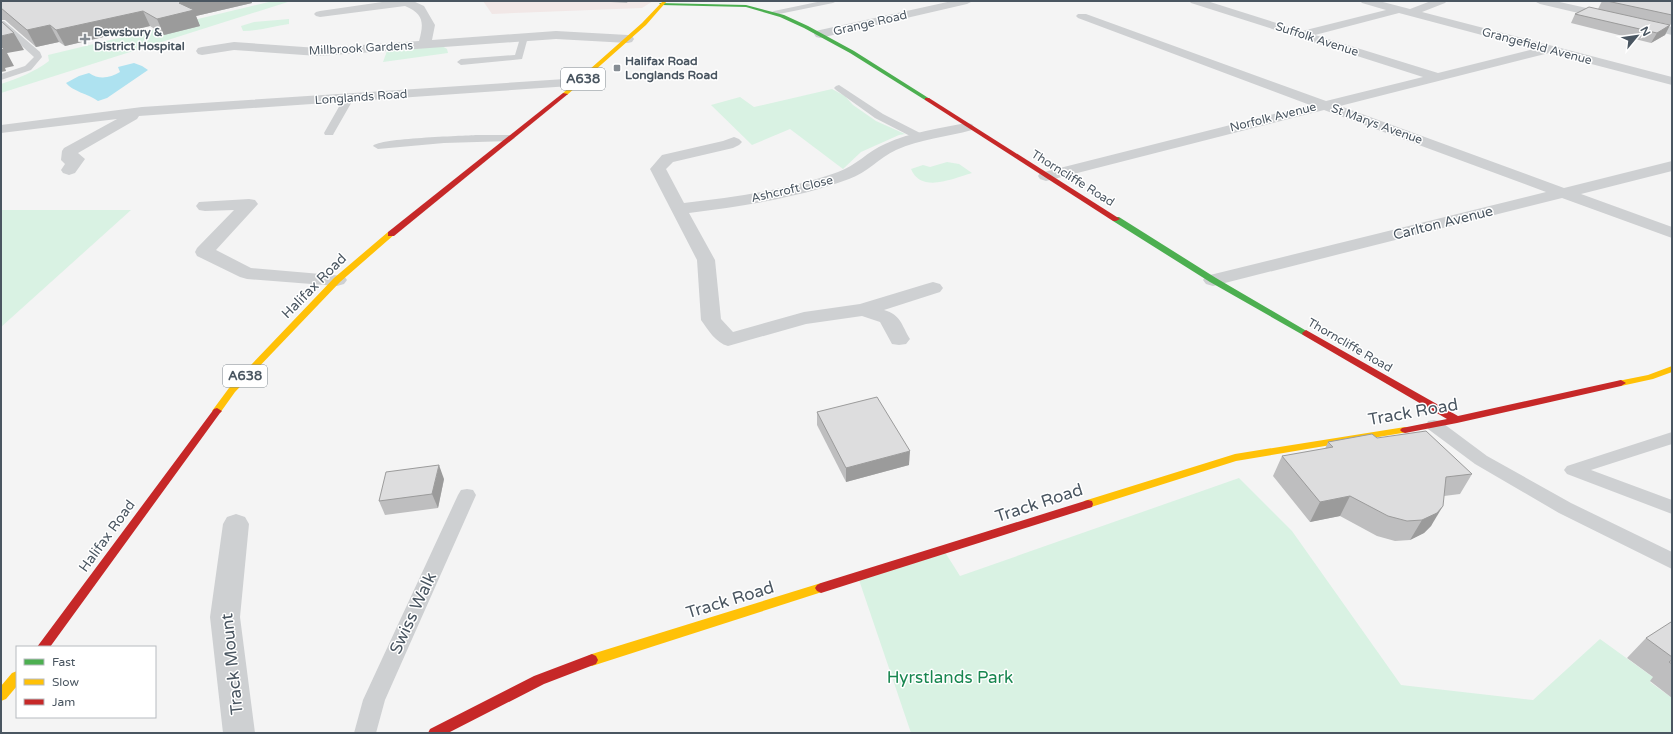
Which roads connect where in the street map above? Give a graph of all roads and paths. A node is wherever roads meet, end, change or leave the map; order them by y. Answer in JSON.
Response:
{"nodes":[{"id":1,"x":833,"y":1,"type":"edge"},
{"id":2,"x":967,"y":1,"type":"edge"},
{"id":3,"x":1195,"y":1,"type":"edge"},
{"id":4,"x":1366,"y":1,"type":"edge"},
{"id":5,"x":1441,"y":1,"type":"edge"},
{"id":6,"x":1540,"y":1,"type":"edge"},
{"id":7,"x":663,"y":3,"type":"edge"},
{"id":8,"x":745,"y":4,"type":"edge"},
{"id":9,"x":1407,"y":11,"type":"junction"},
{"id":10,"x":774,"y":13,"type":"junction"},
{"id":11,"x":320,"y":14,"type":"dead end"},
{"id":12,"x":1082,"y":16,"type":"dead end"},
{"id":13,"x":1,"y":23,"type":"edge"},
{"id":14,"x":1672,"y":31,"type":"edge"},
{"id":15,"x":820,"y":34,"type":"junction"},
{"id":16,"x":1303,"y":34,"type":"junction"},
{"id":17,"x":524,"y":37,"type":"junction"},
{"id":18,"x":628,"y":39,"type":"junction"},
{"id":19,"x":425,"y":44,"type":"junction"},
{"id":20,"x":1548,"y":49,"type":"junction"},
{"id":21,"x":202,"y":51,"type":"dead end"},
{"id":22,"x":461,"y":62,"type":"dead end"},
{"id":23,"x":1,"y":78,"type":"edge"},
{"id":24,"x":1438,"y":78,"type":"junction"},
{"id":25,"x":1672,"y":81,"type":"edge"},
{"id":26,"x":580,"y":82,"type":"junction"},
{"id":27,"x":839,"y":88,"type":"dead end"},
{"id":28,"x":349,"y":98,"type":"junction"},
{"id":29,"x":1324,"y":104,"type":"junction"},
{"id":30,"x":142,"y":111,"type":"junction"},
{"id":31,"x":967,"y":126,"type":"junction"},
{"id":32,"x":1,"y":129,"type":"edge"},
{"id":33,"x":329,"y":133,"type":"dead end"},
{"id":34,"x":920,"y":137,"type":"junction"},
{"id":35,"x":510,"y":138,"type":"junction"},
{"id":36,"x":734,"y":142,"type":"dead end"},
{"id":37,"x":378,"y":146,"type":"dead end"},
{"id":38,"x":1672,"y":166,"type":"edge"},
{"id":39,"x":69,"y":170,"type":"dead end"},
{"id":40,"x":1046,"y":176,"type":"junction"},
{"id":41,"x":1564,"y":193,"type":"junction"},
{"id":42,"x":206,"y":206,"type":"dead end"},
{"id":43,"x":678,"y":209,"type":"junction"},
{"id":44,"x":1672,"y":233,"type":"edge"},
{"id":45,"x":337,"y":280,"type":"junction"},
{"id":46,"x":1213,"y":280,"type":"junction"},
{"id":47,"x":933,"y":288,"type":"dead end"},
{"id":48,"x":863,"y":310,"type":"junction"},
{"id":49,"x":898,"y":338,"type":"dead end"},
{"id":50,"x":1672,"y":369,"type":"edge"},
{"id":51,"x":1457,"y":420,"type":"junction"},
{"id":52,"x":1434,"y":425,"type":"junction"},
{"id":53,"x":1672,"y":438,"type":"edge"},
{"id":54,"x":467,"y":495,"type":"dead end"},
{"id":55,"x":1672,"y":507,"type":"edge"},
{"id":56,"x":236,"y":524,"type":"dead end"},
{"id":57,"x":1672,"y":561,"type":"edge"},
{"id":58,"x":44,"y":646,"type":"edge"},
{"id":59,"x":16,"y":678,"type":"edge"},
{"id":60,"x":1,"y":695,"type":"edge"},
{"id":61,"x":471,"y":724,"type":"edge"},
{"id":62,"x":239,"y":733,"type":"edge"},
{"id":63,"x":365,"y":733,"type":"edge"},
{"id":64,"x":435,"y":733,"type":"edge"}],
"edges":[{"from":1,"to":10,"type":"lane"},
{"from":2,"to":15,"type":"street","name":"Grange Road"},
{"from":3,"to":16,"type":"street","name":"Suffolk Avenue"},
{"from":4,"to":9,"type":"street","name":"Grangefield Avenue"},
{"from":5,"to":9,"type":"street"},
{"from":6,"to":14,"type":"street"},
{"from":7,"to":8,"type":"street","name":"Thorncliffe Road"},
{"from":7,"to":18,"type":"street","name":"Halifax Road","number":"A638"},
{"from":8,"to":10,"type":"street","name":"Thorncliffe Road"},
{"from":9,"to":16,"type":"street"},
{"from":9,"to":20,"type":"street","name":"Grangefield Avenue"},
{"from":10,"to":15,"type":"street","name":"Thorncliffe Road"},
{"from":11,"to":19,"type":"street","name":"Millbrook Gardens"},
{"from":12,"to":29,"type":"street","name":"St Marys Avenue"},
{"from":13,"to":23,"type":"lane"},
{"from":15,"to":31,"type":"street","name":"Thorncliffe Road"},
{"from":16,"to":24,"type":"street","name":"Suffolk Avenue"},
{"from":17,"to":18,"type":"street","name":"Millbrook Gardens"},
{"from":17,"to":19,"type":"street","name":"Millbrook Gardens"},
{"from":17,"to":22,"type":"lane"},
{"from":18,"to":26,"type":"street","name":"Halifax Road","number":"A638"},
{"from":19,"to":21,"type":"street","name":"Millbrook Gardens"},
{"from":20,"to":24,"type":"street","name":"Norfolk Avenue"},
{"from":20,"to":25,"type":"street","name":"Grangefield Avenue"},
{"from":24,"to":29,"type":"street","name":"Norfolk Avenue"},
{"from":26,"to":28,"type":"street","name":"Longlands Road"},
{"from":26,"to":35,"type":"street","name":"Halifax Road","number":"A638"},
{"from":27,"to":34,"type":"lane"},
{"from":28,"to":30,"type":"street","name":"Longlands Road"},
{"from":28,"to":33,"type":"lane"},
{"from":29,"to":40,"type":"street","name":"Norfolk Avenue"},
{"from":29,"to":41,"type":"street","name":"St Marys Avenue"},
{"from":30,"to":32,"type":"street","name":"Longlands Road"},
{"from":30,"to":39,"type":"street","name":"Longlands Road"},
{"from":31,"to":34,"type":"street","name":"Ashcroft Close"},
{"from":31,"to":40,"type":"street","name":"Thorncliffe Road"},
{"from":34,"to":43,"type":"street","name":"Ashcroft Close"},
{"from":35,"to":37,"type":"lane"},
{"from":35,"to":45,"type":"street","name":"Halifax Road","number":"A638"},
{"from":36,"to":43,"type":"street"},
{"from":38,"to":41,"type":"street","name":"Carlton Avenue"},
{"from":40,"to":46,"type":"street","name":"Thorncliffe Road"},
{"from":41,"to":44,"type":"street","name":"St Marys Avenue"},
{"from":41,"to":46,"type":"street","name":"Carlton Avenue"},
{"from":42,"to":45,"type":"street"},
{"from":43,"to":48,"type":"street"},
{"from":45,"to":58,"type":"street","name":"Halifax Road","number":"A638"},
{"from":46,"to":51,"type":"street","name":"Thorncliffe Road"},
{"from":47,"to":48,"type":"street"},
{"from":48,"to":49,"type":"street"},
{"from":50,"to":51,"type":"street","name":"Track Road"},
{"from":51,"to":52,"type":"street","name":"Track Road"},
{"from":52,"to":57,"type":"lane"},
{"from":52,"to":61,"type":"street","name":"Track Road"},
{"from":53,"to":55,"type":"lane"},
{"from":54,"to":63,"type":"lane","name":"Swiss Walk"},
{"from":56,"to":62,"type":"street","name":"Track Mount"},
{"from":59,"to":60,"type":"street"},
{"from":61,"to":64,"type":"street","name":"Track Road"}]}
